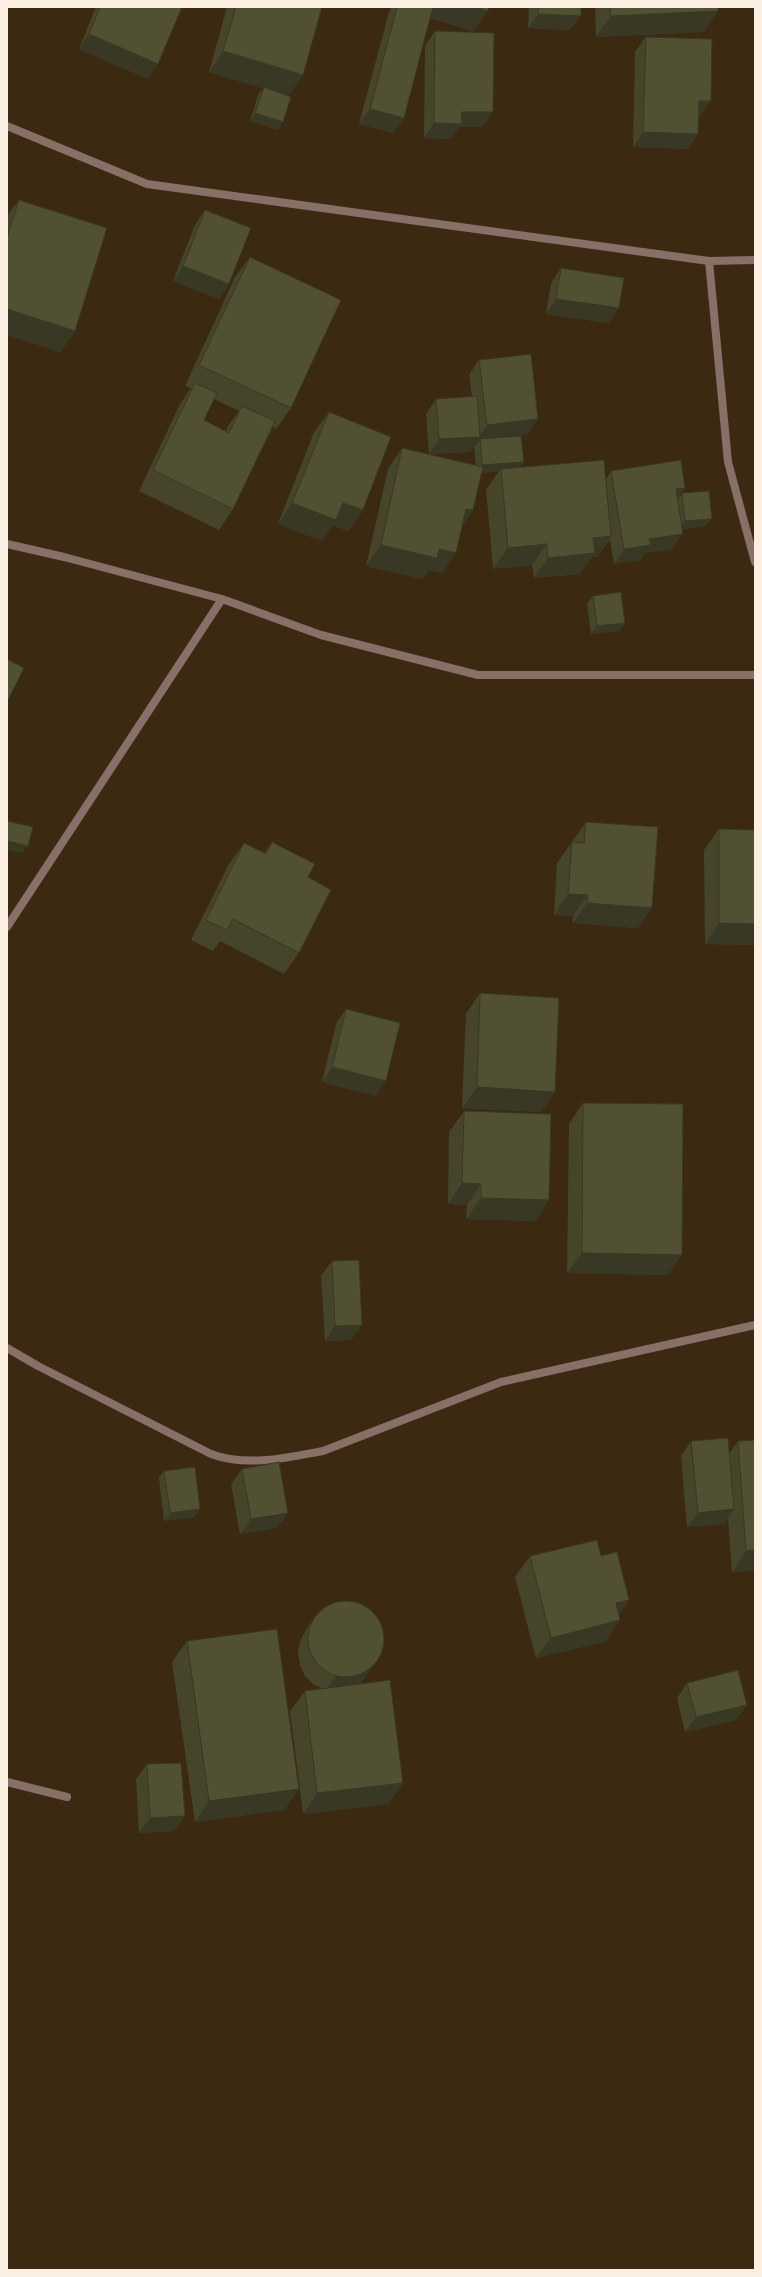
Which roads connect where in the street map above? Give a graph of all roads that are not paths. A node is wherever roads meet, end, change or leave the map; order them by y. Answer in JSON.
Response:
{"nodes":[{"id":1,"x":7,"y":126,"type":"edge"},
{"id":2,"x":755,"y":260,"type":"edge"},
{"id":3,"x":709,"y":261,"type":"junction"},
{"id":4,"x":7,"y":544,"type":"edge"},
{"id":5,"x":755,"y":562,"type":"edge"},
{"id":6,"x":222,"y":599,"type":"junction"},
{"id":7,"x":755,"y":675,"type":"edge"},
{"id":8,"x":7,"y":928,"type":"edge"},
{"id":9,"x":755,"y":1326,"type":"edge"},
{"id":10,"x":7,"y":1348,"type":"edge"},
{"id":11,"x":7,"y":1782,"type":"edge"},
{"id":12,"x":67,"y":1797,"type":"dead end"}],
"edges":[{"from":1,"to":3,"type":"street"},
{"from":2,"to":3,"type":"street"},
{"from":3,"to":5,"type":"street"},
{"from":4,"to":6,"type":"street"},
{"from":6,"to":7,"type":"street"},
{"from":6,"to":8,"type":"street"},
{"from":9,"to":10,"type":"street"},
{"from":11,"to":12,"type":"street"}]}
